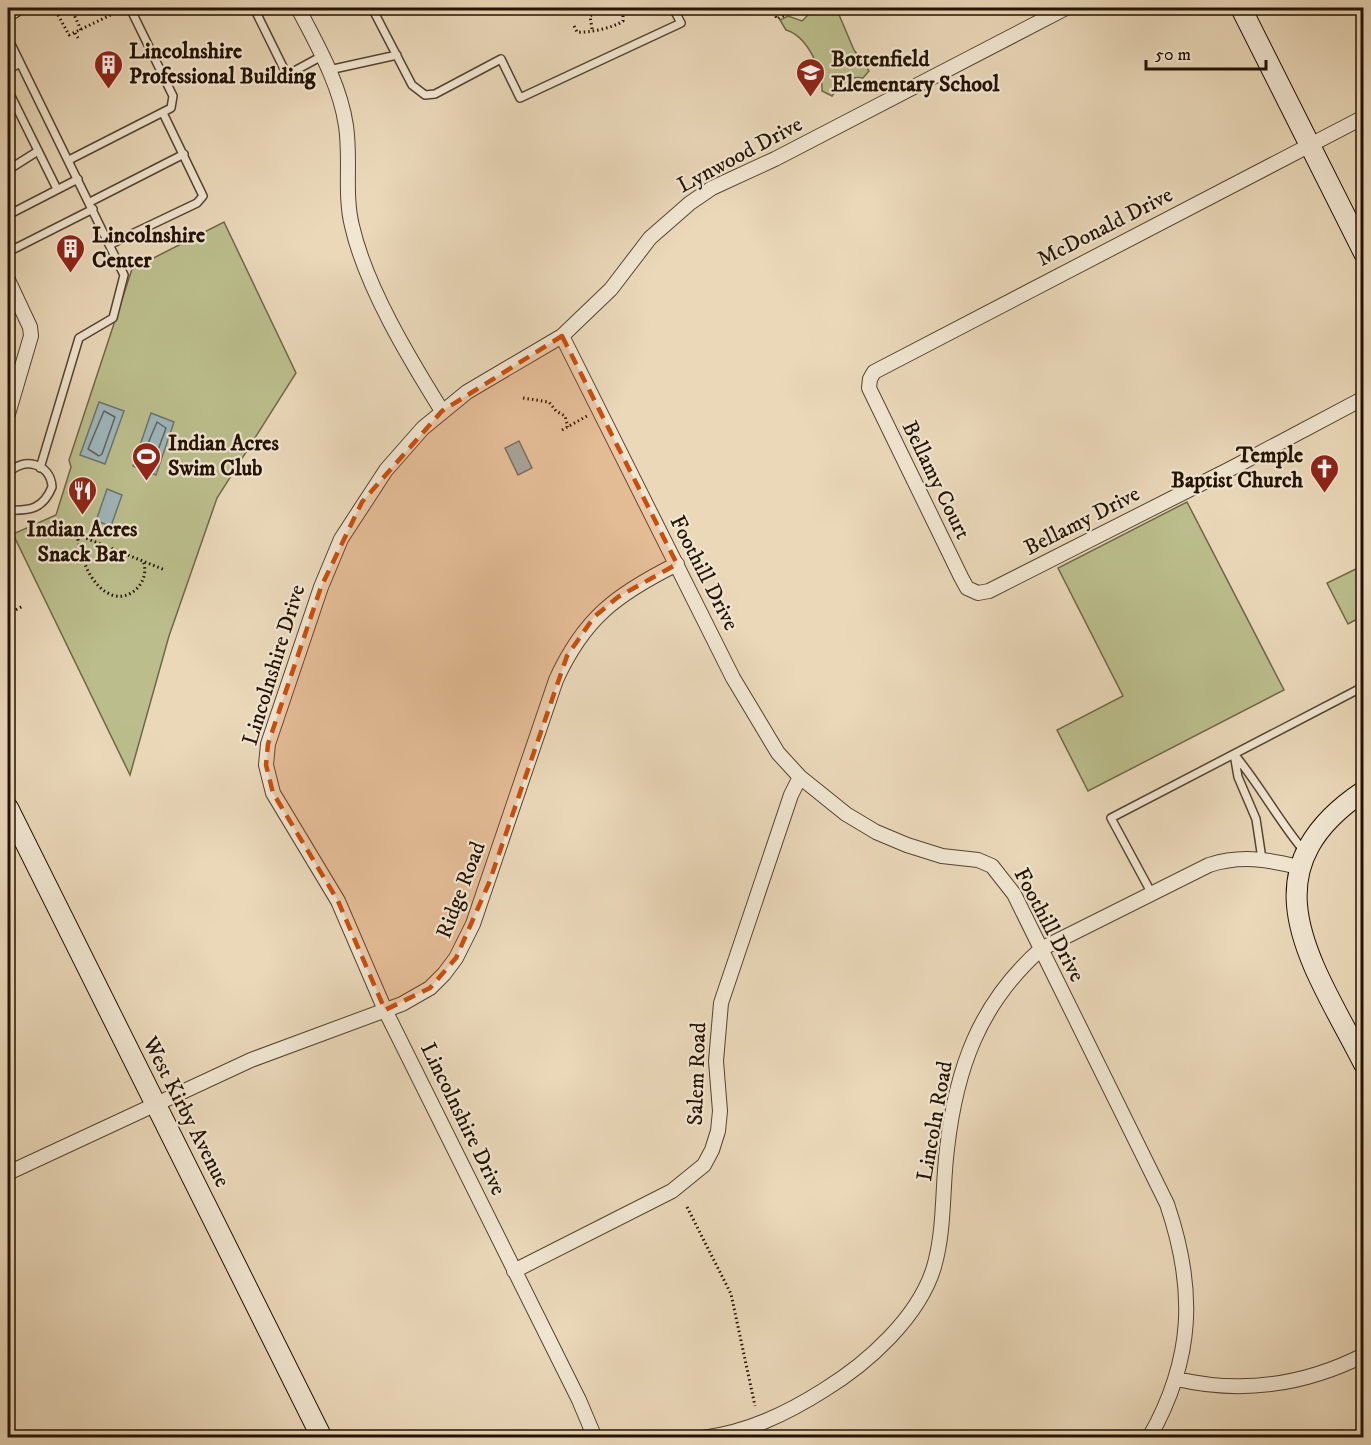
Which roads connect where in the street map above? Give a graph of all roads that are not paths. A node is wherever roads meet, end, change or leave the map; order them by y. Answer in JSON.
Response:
{"nodes":[{"id":1,"x":13,"y":8,"type":"edge"},
{"id":2,"x":130,"y":8,"type":"edge"},
{"id":3,"x":254,"y":8,"type":"edge"},
{"id":4,"x":298,"y":8,"type":"edge"},
{"id":5,"x":372,"y":8,"type":"edge"},
{"id":6,"x":673,"y":8,"type":"edge"},
{"id":7,"x":1066,"y":8,"type":"edge"},
{"id":8,"x":1241,"y":8,"type":"edge"},
{"id":9,"x":8,"y":10,"type":"edge"},
{"id":10,"x":8,"y":38,"type":"edge"},
{"id":11,"x":397,"y":55,"type":"junction"},
{"id":12,"x":322,"y":56,"type":"junction"},
{"id":13,"x":20,"y":63,"type":"junction"},
{"id":14,"x":8,"y":70,"type":"edge"},
{"id":15,"x":329,"y":70,"type":"junction"},
{"id":16,"x":8,"y":90,"type":"edge"},
{"id":17,"x":163,"y":113,"type":"junction"},
{"id":18,"x":1364,"y":117,"type":"edge"},
{"id":19,"x":1309,"y":145,"type":"junction"},
{"id":20,"x":38,"y":151,"type":"junction"},
{"id":21,"x":184,"y":154,"type":"junction"},
{"id":22,"x":69,"y":160,"type":"junction"},
{"id":23,"x":8,"y":170,"type":"edge"},
{"id":24,"x":78,"y":179,"type":"junction"},
{"id":25,"x":57,"y":189,"type":"junction"},
{"id":26,"x":91,"y":206,"type":"junction"},
{"id":27,"x":8,"y":215,"type":"edge"},
{"id":28,"x":111,"y":244,"type":"junction"},
{"id":29,"x":8,"y":252,"type":"edge"},
{"id":30,"x":1364,"y":253,"type":"edge"},
{"id":31,"x":8,"y":280,"type":"edge"},
{"id":32,"x":13,"y":305,"type":"edge"},
{"id":33,"x":562,"y":336,"type":"junction"},
{"id":34,"x":870,"y":379,"type":"joint"},
{"id":35,"x":1364,"y":398,"type":"edge"},
{"id":36,"x":442,"y":411,"type":"junction"},
{"id":37,"x":8,"y":414,"type":"edge"},
{"id":38,"x":40,"y":468,"type":"junction"},
{"id":39,"x":8,"y":474,"type":"edge"},
{"id":40,"x":8,"y":510,"type":"edge"},
{"id":41,"x":677,"y":564,"type":"junction"},
{"id":42,"x":978,"y":593,"type":"joint"},
{"id":43,"x":1364,"y":699,"type":"edge"},
{"id":44,"x":1234,"y":754,"type":"junction"},
{"id":45,"x":800,"y":777,"type":"junction"},
{"id":46,"x":1364,"y":791,"type":"edge"},
{"id":47,"x":8,"y":808,"type":"edge"},
{"id":48,"x":1262,"y":859,"type":"junction"},
{"id":49,"x":1301,"y":859,"type":"junction"},
{"id":50,"x":1152,"y":894,"type":"junction"},
{"id":51,"x":1041,"y":950,"type":"junction"},
{"id":52,"x":385,"y":1010,"type":"junction"},
{"id":53,"x":1364,"y":1064,"type":"edge"},
{"id":54,"x":156,"y":1103,"type":"junction"},
{"id":55,"x":8,"y":1170,"type":"edge"},
{"id":56,"x":514,"y":1271,"type":"junction"},
{"id":57,"x":1364,"y":1355,"type":"edge"},
{"id":58,"x":1177,"y":1379,"type":"junction"},
{"id":59,"x":741,"y":1434,"type":"edge"},
{"id":60,"x":322,"y":1437,"type":"edge"},
{"id":61,"x":595,"y":1437,"type":"edge"},
{"id":62,"x":703,"y":1437,"type":"edge"},
{"id":63,"x":1149,"y":1437,"type":"edge"}],
"edges":[{"from":1,"to":9,"type":"main road"},
{"from":2,"to":17,"type":"lane"},
{"from":3,"to":12,"type":"lane"},
{"from":4,"to":12,"type":"street"},
{"from":5,"to":11,"type":"lane"},
{"from":6,"to":11,"type":"lane"},
{"from":7,"to":33,"type":"street","name":"Lynwood Drive"},
{"from":8,"to":19,"type":"main road"},
{"from":10,"to":13,"type":"lane"},
{"from":11,"to":15,"type":"lane"},
{"from":12,"to":15,"type":"street"},
{"from":13,"to":14,"type":"lane"},
{"from":13,"to":22,"type":"lane"},
{"from":15,"to":36,"type":"street"},
{"from":16,"to":20,"type":"lane"},
{"from":17,"to":21,"type":"lane"},
{"from":17,"to":22,"type":"lane"},
{"from":18,"to":19,"type":"street","name":"McDonald Drive"},
{"from":19,"to":30,"type":"main road"},
{"from":19,"to":34,"type":"street","name":"McDonald Drive"},
{"from":20,"to":23,"type":"lane"},
{"from":20,"to":25,"type":"lane"},
{"from":21,"to":26,"type":"lane"},
{"from":21,"to":28,"type":"lane"},
{"from":22,"to":24,"type":"lane"},
{"from":24,"to":25,"type":"lane"},
{"from":24,"to":26,"type":"lane"},
{"from":25,"to":27,"type":"lane"},
{"from":26,"to":28,"type":"lane"},
{"from":26,"to":29,"type":"lane"},
{"from":28,"to":38,"type":"lane"},
{"from":31,"to":32,"type":"street"},
{"from":32,"to":37,"type":"street"},
{"from":33,"to":36,"type":"street","name":"Lynwood Drive"},
{"from":33,"to":41,"type":"street","name":"Foothill Drive"},
{"from":34,"to":42,"type":"street","name":"Bellamy Court"},
{"from":35,"to":42,"type":"street","name":"Bellamy Drive"},
{"from":36,"to":52,"type":"street","name":"Lincolnshire Drive"},
{"from":38,"to":39,"type":"lane"},
{"from":38,"to":40,"type":"lane"},
{"from":41,"to":45,"type":"street","name":"Foothill Drive"},
{"from":41,"to":52,"type":"street","name":"Ridge Road"},
{"from":43,"to":44,"type":"lane"},
{"from":44,"to":48,"type":"lane"},
{"from":44,"to":49,"type":"lane"},
{"from":44,"to":50,"type":"lane"},
{"from":45,"to":51,"type":"street","name":"Foothill Drive"},
{"from":45,"to":56,"type":"street","name":"Salem Road"},
{"from":46,"to":49,"type":"main road"},
{"from":47,"to":54,"type":"main road","name":"West Kirby Avenue"},
{"from":48,"to":49,"type":"street","name":"Lincoln Road"},
{"from":48,"to":50,"type":"street","name":"Lincoln Road"},
{"from":49,"to":53,"type":"main road"},
{"from":50,"to":51,"type":"street","name":"Lincoln Road"},
{"from":51,"to":58,"type":"street","name":"Foothill Drive"},
{"from":51,"to":59,"type":"street","name":"Lincoln Road"},
{"from":52,"to":54,"type":"street","name":"Ridge Road"},
{"from":52,"to":56,"type":"street","name":"Lincolnshire Drive"},
{"from":54,"to":55,"type":"street","name":"Ridge Road"},
{"from":54,"to":60,"type":"main road","name":"West Kirby Avenue"},
{"from":56,"to":61,"type":"street","name":"Lincolnshire Drive"},
{"from":57,"to":58,"type":"street"},
{"from":58,"to":63,"type":"street","name":"Foothill Drive"},
{"from":59,"to":62,"type":"street","name":"Lincoln Road"}]}
